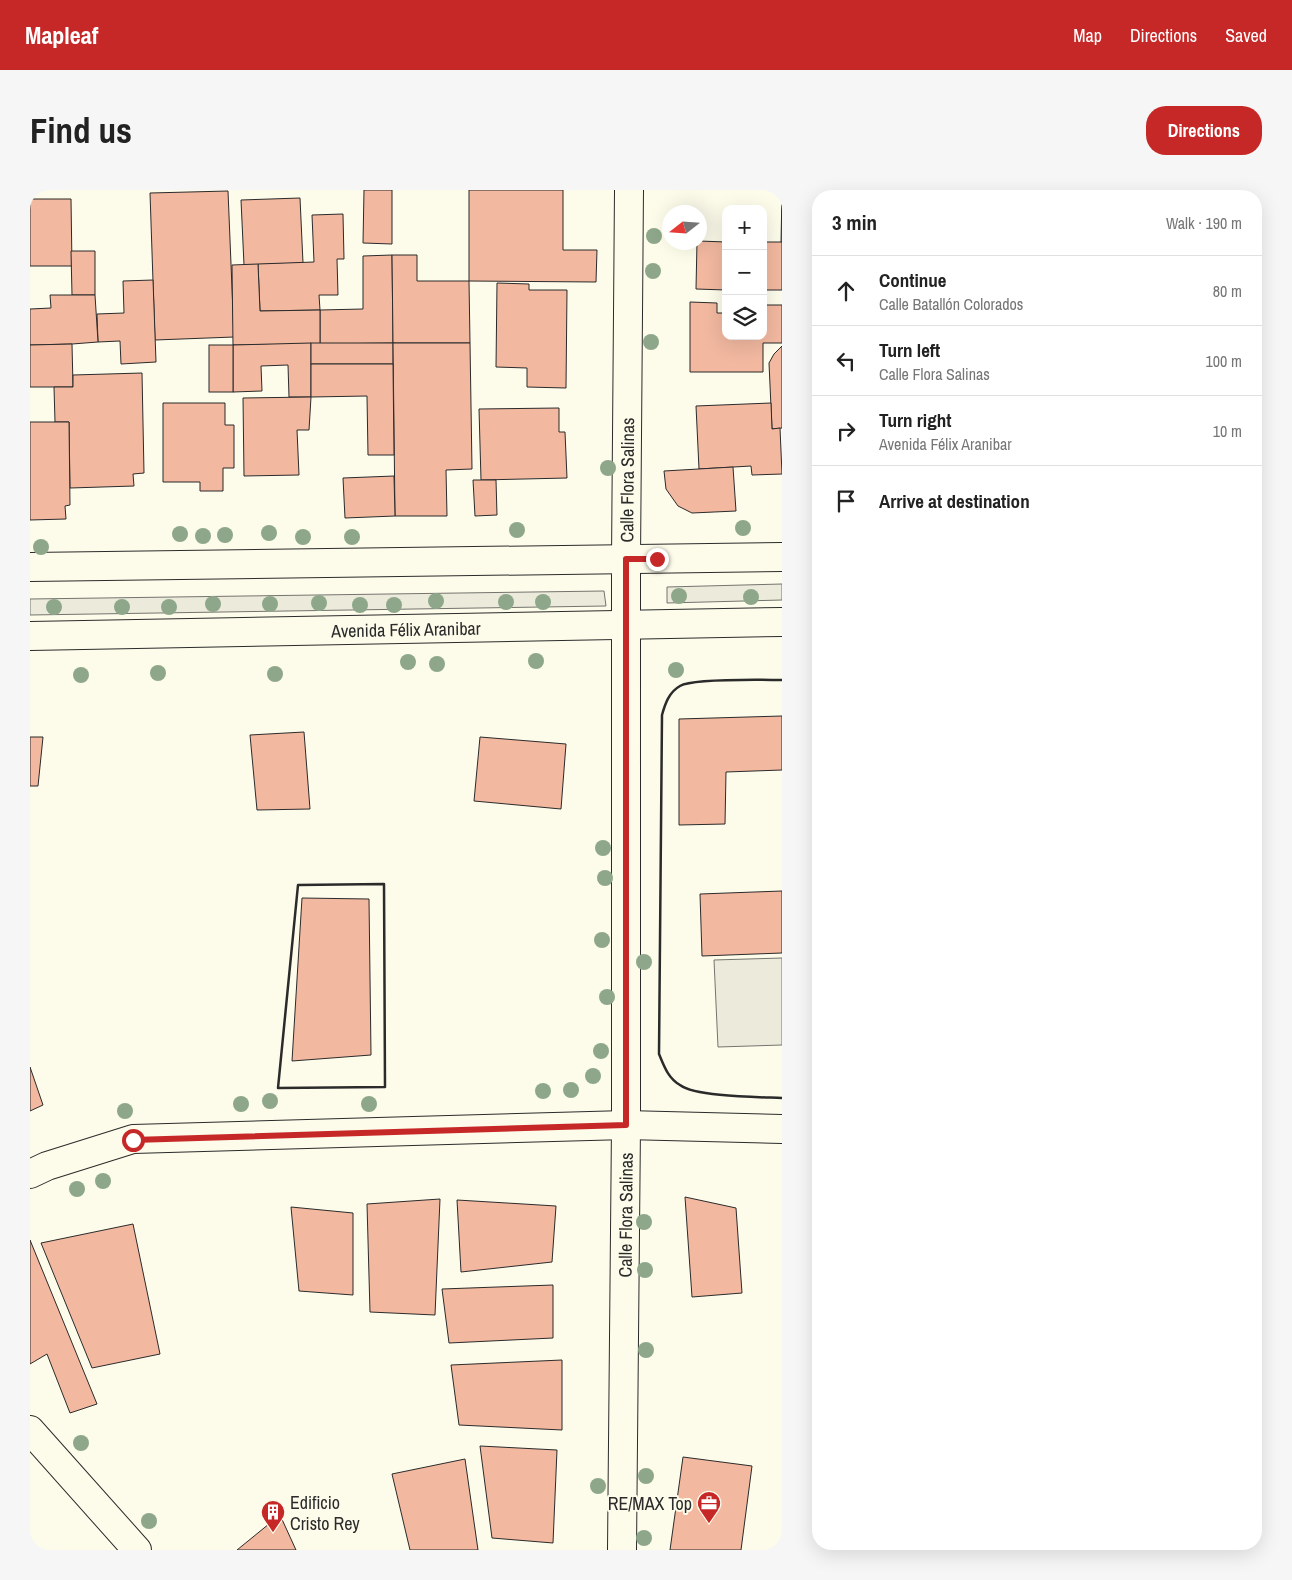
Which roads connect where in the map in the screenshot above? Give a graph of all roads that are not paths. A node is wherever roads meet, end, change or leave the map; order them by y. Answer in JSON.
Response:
{"nodes":[{"id":1,"x":629,"y":190,"type":"edge"},
{"id":2,"x":782,"y":557,"type":"edge"},
{"id":3,"x":626,"y":559,"type":"junction"},
{"id":4,"x":30,"y":567,"type":"edge"},
{"id":5,"x":782,"y":622,"type":"edge"},
{"id":6,"x":627,"y":625,"type":"junction"},
{"id":7,"x":30,"y":636,"type":"edge"},
{"id":8,"x":626,"y":1125,"type":"junction"},
{"id":9,"x":782,"y":1129,"type":"edge"},
{"id":10,"x":30,"y":1174,"type":"edge"},
{"id":11,"x":30,"y":1430,"type":"edge"},
{"id":12,"x":136,"y":1550,"type":"edge"},
{"id":13,"x":622,"y":1550,"type":"edge"}],
"edges":[{"from":1,"to":3,"type":"street","name":"Calle Flora Salinas"},
{"from":2,"to":3,"type":"street"},
{"from":3,"to":4,"type":"street"},
{"from":3,"to":6,"type":"street","name":"Calle Flora Salinas"},
{"from":5,"to":6,"type":"street","name":"Avenida Félix Aranibar"},
{"from":6,"to":7,"type":"street","name":"Avenida Félix Aranibar"},
{"from":6,"to":8,"type":"street","name":"Calle Flora Salinas"},
{"from":8,"to":9,"type":"street"},
{"from":8,"to":10,"type":"street"},
{"from":8,"to":13,"type":"street","name":"Calle Flora Salinas"},
{"from":11,"to":12,"type":"street"}]}
